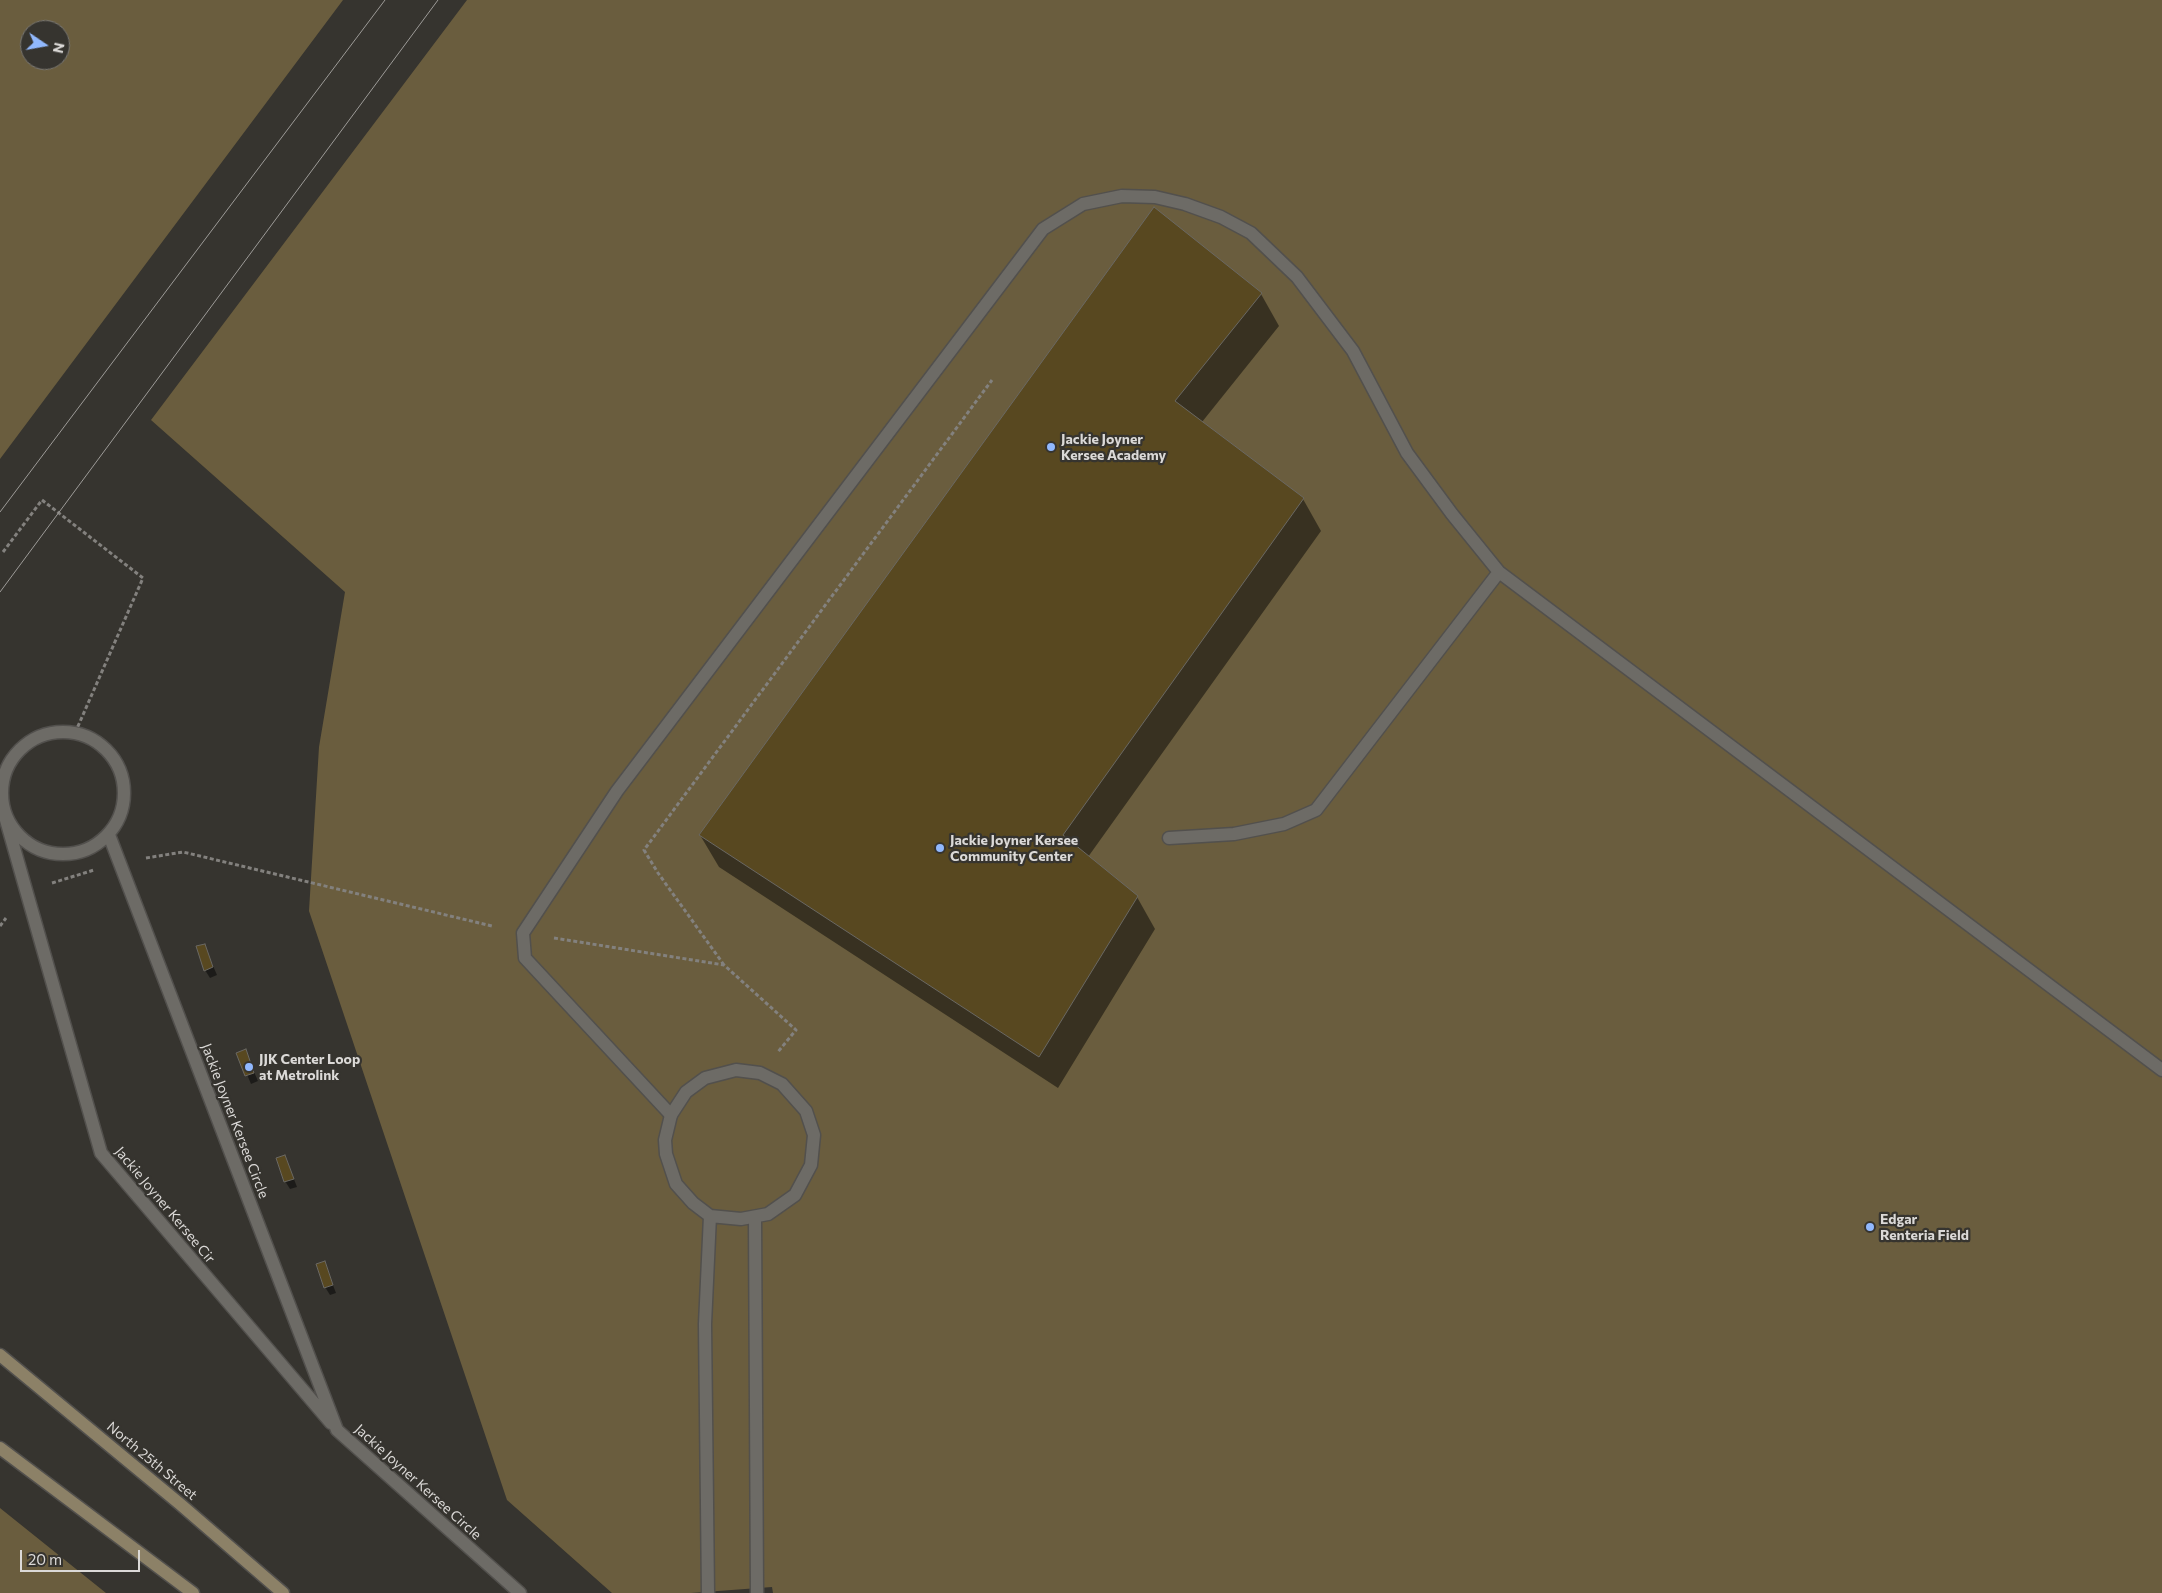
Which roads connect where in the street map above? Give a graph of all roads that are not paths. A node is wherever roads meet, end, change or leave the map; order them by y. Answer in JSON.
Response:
{"nodes":[{"id":1,"x":1499,"y":572,"type":"junction"},
{"id":2,"x":4,"y":813,"type":"junction"},
{"id":3,"x":109,"y":835,"type":"junction"},
{"id":4,"x":1169,"y":838,"type":"dead end"},
{"id":5,"x":2162,"y":1070,"type":"edge"},
{"id":6,"x":671,"y":1115,"type":"junction"},
{"id":7,"x":710,"y":1216,"type":"junction"},
{"id":8,"x":756,"y":1217,"type":"junction"},
{"id":9,"x":0,"y":1355,"type":"edge"},
{"id":10,"x":337,"y":1430,"type":"junction"},
{"id":11,"x":0,"y":1448,"type":"edge"},
{"id":12,"x":193,"y":1593,"type":"edge"},
{"id":13,"x":284,"y":1593,"type":"edge"},
{"id":14,"x":520,"y":1593,"type":"edge"},
{"id":15,"x":708,"y":1593,"type":"edge"},
{"id":16,"x":757,"y":1593,"type":"edge"}],
"edges":[{"from":1,"to":4,"type":"street"},
{"from":1,"to":5,"type":"street"},
{"from":1,"to":6,"type":"street"},
{"from":2,"to":3,"type":"street"},
{"from":2,"to":3,"type":"street"},
{"from":2,"to":10,"type":"street","name":"Jackie Joyner Kersee Cir"},
{"from":3,"to":10,"type":"street","name":"Jackie Joyner Kersee Circle"},
{"from":6,"to":7,"type":"street"},
{"from":6,"to":8,"type":"street"},
{"from":7,"to":8,"type":"street"},
{"from":7,"to":15,"type":"street"},
{"from":8,"to":16,"type":"street"},
{"from":9,"to":13,"type":"main road","name":"North 25th Street"},
{"from":10,"to":14,"type":"street","name":"Jackie Joyner Kersee Circle"},
{"from":11,"to":12,"type":"main road"}]}
